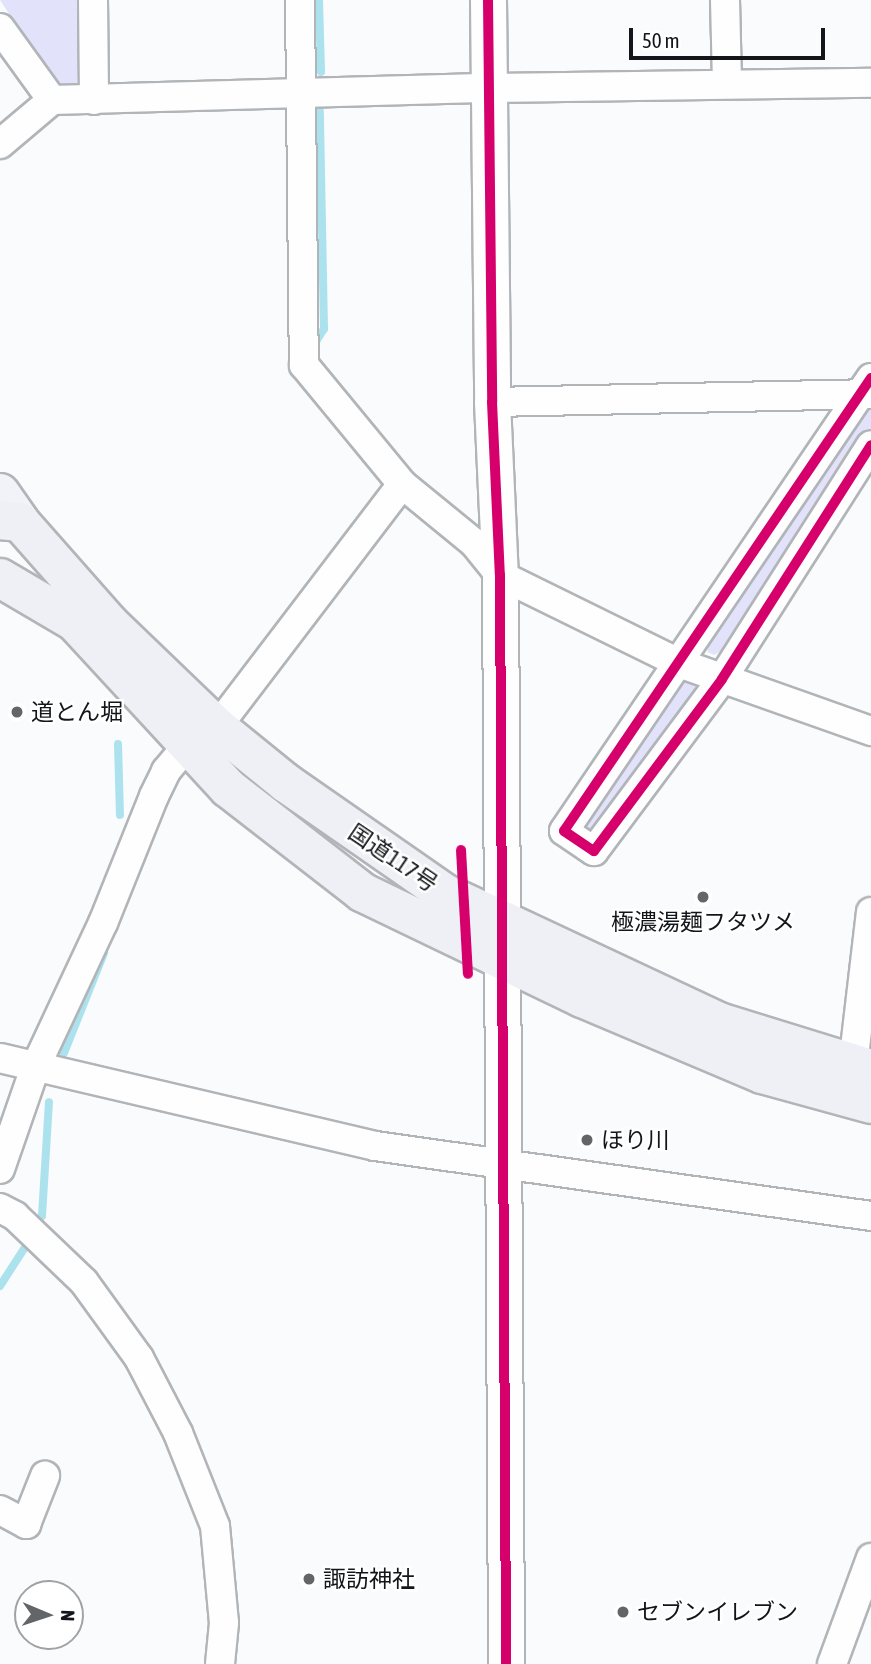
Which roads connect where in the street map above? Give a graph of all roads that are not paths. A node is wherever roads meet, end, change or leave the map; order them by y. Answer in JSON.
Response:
{"nodes":[{"id":1,"x":93,"y":0,"type":"edge"},
{"id":2,"x":300,"y":0,"type":"edge"},
{"id":3,"x":488,"y":0,"type":"edge"},
{"id":4,"x":725,"y":0,"type":"edge"},
{"id":5,"x":0,"y":29,"type":"edge"},
{"id":6,"x":871,"y":83,"type":"edge"},
{"id":7,"x":727,"y":84,"type":"junction"},
{"id":8,"x":490,"y":88,"type":"junction"},
{"id":9,"x":301,"y":92,"type":"junction"},
{"id":10,"x":52,"y":100,"type":"junction"},
{"id":11,"x":94,"y":100,"type":"junction"},
{"id":12,"x":0,"y":144,"type":"edge"},
{"id":13,"x":867,"y":388,"type":"edge"},
{"id":14,"x":492,"y":402,"type":"junction"},
{"id":15,"x":871,"y":445,"type":"edge"},
{"id":16,"x":402,"y":484,"type":"junction"},
{"id":17,"x":7,"y":512,"type":"edge"},
{"id":18,"x":500,"y":575,"type":"junction"},
{"id":19,"x":0,"y":578,"type":"edge"},
{"id":20,"x":75,"y":622,"type":"junction"},
{"id":21,"x":679,"y":663,"type":"junction"},
{"id":22,"x":722,"y":679,"type":"junction"},
{"id":23,"x":871,"y":732,"type":"edge"},
{"id":24,"x":202,"y":737,"type":"junction"},
{"id":25,"x":871,"y":912,"type":"edge"},
{"id":26,"x":502,"y":941,"type":"junction"},
{"id":27,"x":0,"y":1058,"type":"edge"},
{"id":28,"x":862,"y":1067,"type":"edge"},
{"id":29,"x":35,"y":1068,"type":"junction"},
{"id":30,"x":871,"y":1104,"type":"edge"},
{"id":31,"x":504,"y":1163,"type":"junction"},
{"id":32,"x":0,"y":1169,"type":"edge"},
{"id":33,"x":0,"y":1208,"type":"edge"},
{"id":34,"x":871,"y":1216,"type":"edge"},
{"id":35,"x":45,"y":1476,"type":"dead end"},
{"id":36,"x":0,"y":1510,"type":"edge"},
{"id":37,"x":871,"y":1558,"type":"edge"},
{"id":38,"x":220,"y":1664,"type":"edge"},
{"id":39,"x":506,"y":1664,"type":"edge"},
{"id":40,"x":832,"y":1664,"type":"edge"}],
"edges":[{"from":1,"to":11,"type":"street"},
{"from":2,"to":9,"type":"street"},
{"from":3,"to":8,"type":"street"},
{"from":4,"to":7,"type":"street"},
{"from":5,"to":10,"type":"street"},
{"from":6,"to":7,"type":"street"},
{"from":7,"to":8,"type":"street"},
{"from":8,"to":9,"type":"street"},
{"from":8,"to":14,"type":"street"},
{"from":9,"to":11,"type":"street"},
{"from":9,"to":16,"type":"street"},
{"from":10,"to":11,"type":"street"},
{"from":10,"to":12,"type":"street"},
{"from":13,"to":14,"type":"street"},
{"from":13,"to":21,"type":"street"},
{"from":14,"to":18,"type":"street"},
{"from":15,"to":22,"type":"street"},
{"from":16,"to":18,"type":"street"},
{"from":16,"to":24,"type":"street"},
{"from":17,"to":20,"type":"highway"},
{"from":17,"to":24,"type":"highway","name":"国道117号"},
{"from":18,"to":21,"type":"street"},
{"from":18,"to":26,"type":"street"},
{"from":19,"to":20,"type":"highway","name":"国道117号"},
{"from":20,"to":24,"type":"highway","name":"国道117号"},
{"from":21,"to":22,"type":"street"},
{"from":21,"to":22,"type":"street"},
{"from":22,"to":23,"type":"street"},
{"from":24,"to":26,"type":"highway","name":"国道117号"},
{"from":24,"to":29,"type":"street"},
{"from":25,"to":28,"type":"street"},
{"from":26,"to":28,"type":"highway","name":"国道117号"},
{"from":26,"to":30,"type":"highway","name":"国道117号"},
{"from":26,"to":31,"type":"street"},
{"from":27,"to":29,"type":"street"},
{"from":29,"to":31,"type":"street"},
{"from":29,"to":32,"type":"street"},
{"from":31,"to":34,"type":"street"},
{"from":31,"to":39,"type":"street"},
{"from":33,"to":38,"type":"street"},
{"from":35,"to":36,"type":"street"},
{"from":37,"to":40,"type":"street"}]}
